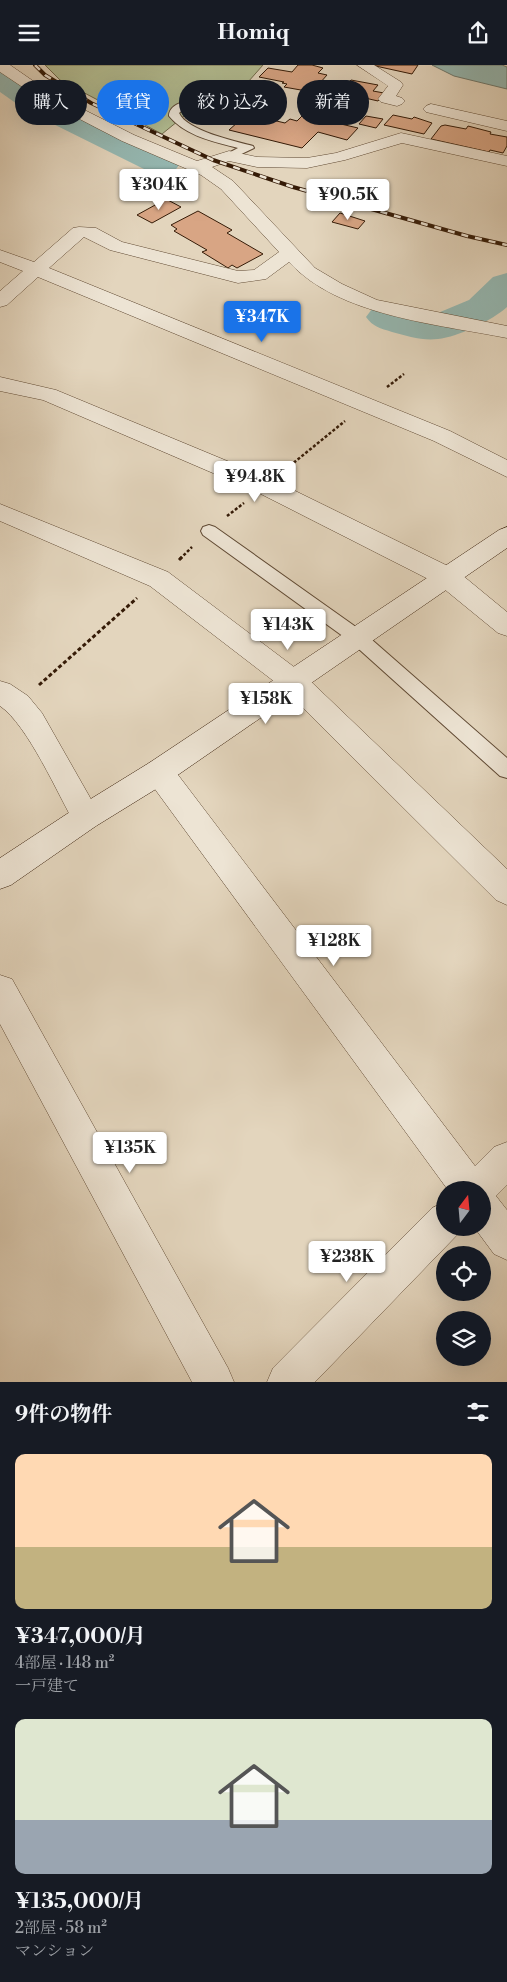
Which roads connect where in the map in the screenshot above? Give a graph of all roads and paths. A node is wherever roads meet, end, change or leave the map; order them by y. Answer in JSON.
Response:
{"nodes":[{"id":1,"x":0,"y":65,"type":"edge"},
{"id":2,"x":364,"y":65,"type":"edge"},
{"id":3,"x":398,"y":101,"type":"dead end"},
{"id":4,"x":179,"y":108,"type":"edge"},
{"id":5,"x":431,"y":109,"type":"dead end"},
{"id":6,"x":179,"y":120,"type":"edge"},
{"id":7,"x":185,"y":125,"type":"edge"},
{"id":8,"x":507,"y":126,"type":"edge"},
{"id":9,"x":229,"y":156,"type":"junction"},
{"id":10,"x":507,"y":161,"type":"edge"},
{"id":11,"x":196,"y":168,"type":"junction"},
{"id":12,"x":289,"y":253,"type":"junction"},
{"id":13,"x":0,"y":255,"type":"edge"},
{"id":14,"x":35,"y":269,"type":"junction"},
{"id":15,"x":0,"y":301,"type":"edge"},
{"id":16,"x":507,"y":332,"type":"edge"},
{"id":17,"x":0,"y":384,"type":"edge"},
{"id":18,"x":507,"y":469,"type":"edge"},
{"id":19,"x":0,"y":512,"type":"edge"},
{"id":20,"x":209,"y":531,"type":"dead end"},
{"id":21,"x":507,"y":536,"type":"edge"},
{"id":22,"x":447,"y":577,"type":"junction"},
{"id":23,"x":507,"y":626,"type":"edge"},
{"id":24,"x":357,"y":637,"type":"junction"},
{"id":25,"x":293,"y":681,"type":"junction"},
{"id":26,"x":0,"y":692,"type":"edge"},
{"id":27,"x":507,"y":770,"type":"edge"},
{"id":28,"x":159,"y":772,"type":"junction"},
{"id":29,"x":86,"y":817,"type":"junction"},
{"id":30,"x":0,"y":875,"type":"edge"},
{"id":31,"x":507,"y":890,"type":"edge"},
{"id":32,"x":0,"y":991,"type":"edge"},
{"id":33,"x":507,"y":1160,"type":"edge"},
{"id":34,"x":463,"y":1181,"type":"edge"},
{"id":35,"x":485,"y":1181,"type":"edge"},
{"id":36,"x":491,"y":1219,"type":"edge"},
{"id":37,"x":436,"y":1230,"type":"edge"},
{"id":38,"x":507,"y":1241,"type":"edge"},
{"id":39,"x":214,"y":1382,"type":"edge"},
{"id":40,"x":286,"y":1382,"type":"edge"}],
"edges":[{"from":1,"to":11,"type":"street"},
{"from":2,"to":3,"type":"street"},
{"from":4,"to":6,"type":"lane"},
{"from":5,"to":8,"type":"street"},
{"from":7,"to":9,"type":"lane"},
{"from":9,"to":10,"type":"street"},
{"from":9,"to":11,"type":"street"},
{"from":11,"to":12,"type":"street"},
{"from":12,"to":14,"type":"street"},
{"from":12,"to":16,"type":"street"},
{"from":13,"to":14,"type":"street"},
{"from":14,"to":15,"type":"street"},
{"from":14,"to":18,"type":"street"},
{"from":17,"to":22,"type":"street"},
{"from":19,"to":25,"type":"street"},
{"from":20,"to":24,"type":"lane"},
{"from":21,"to":22,"type":"street"},
{"from":22,"to":23,"type":"street"},
{"from":22,"to":24,"type":"street"},
{"from":24,"to":25,"type":"street"},
{"from":24,"to":27,"type":"lane"},
{"from":25,"to":28,"type":"street"},
{"from":25,"to":31,"type":"street"},
{"from":26,"to":29,"type":"street"},
{"from":28,"to":29,"type":"street"},
{"from":28,"to":34,"type":"street"},
{"from":29,"to":30,"type":"street"},
{"from":32,"to":39,"type":"street"},
{"from":33,"to":35,"type":"street"},
{"from":36,"to":38,"type":"street"},
{"from":37,"to":40,"type":"street"}]}
